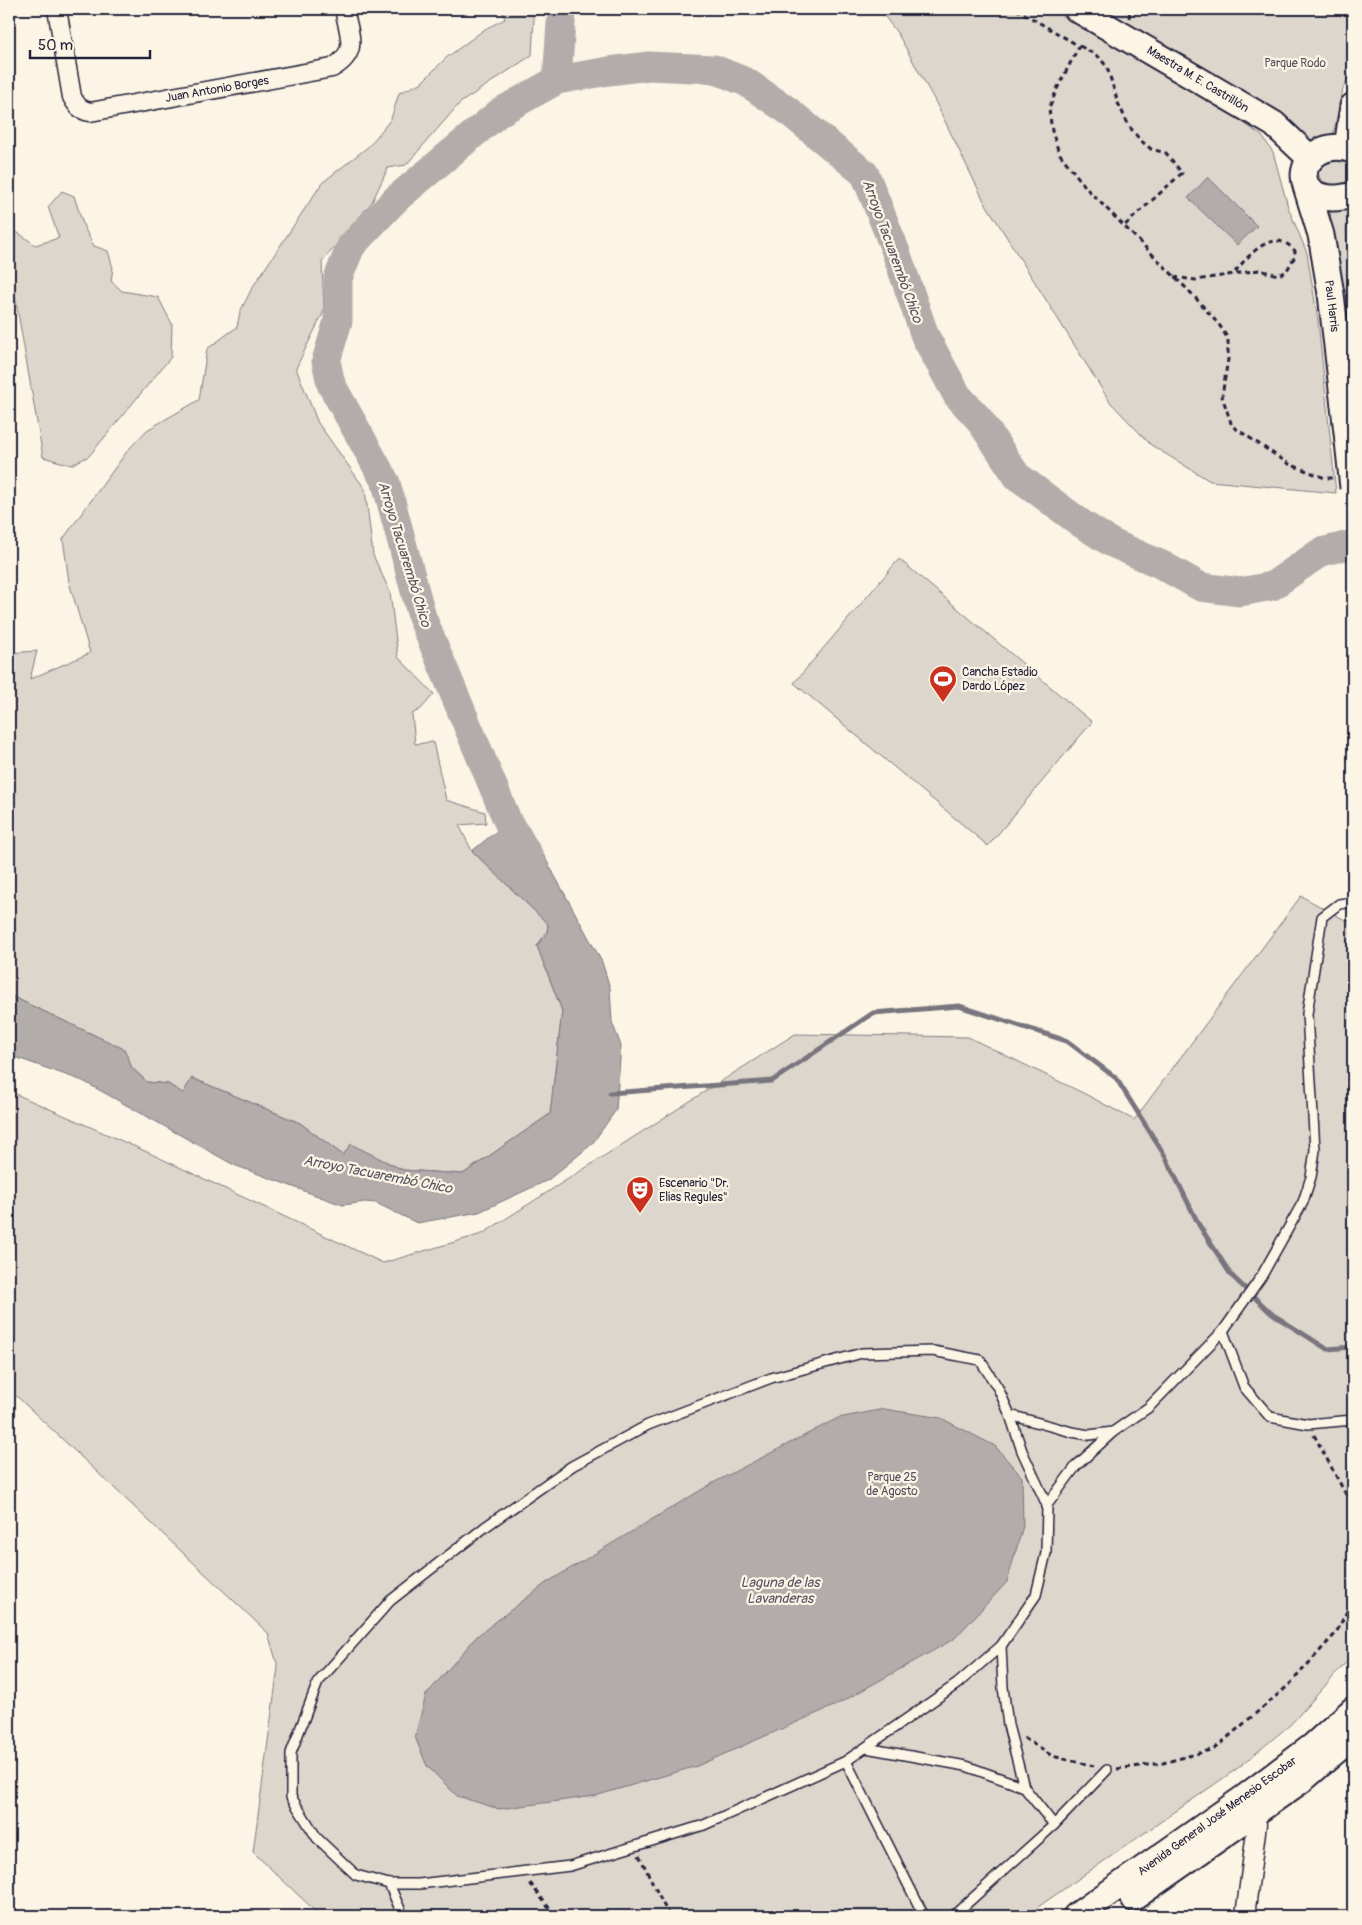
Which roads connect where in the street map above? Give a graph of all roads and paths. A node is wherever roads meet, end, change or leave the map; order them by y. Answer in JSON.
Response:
{"nodes":[{"id":1,"x":57,"y":9,"type":"edge"},
{"id":2,"x":344,"y":9,"type":"edge"},
{"id":3,"x":1016,"y":9,"type":"edge"},
{"id":4,"x":1077,"y":9,"type":"edge"},
{"id":5,"x":1080,"y":46,"type":"junction"},
{"id":6,"x":1353,"y":106,"type":"edge"},
{"id":7,"x":1350,"y":149,"type":"edge"},
{"id":8,"x":1311,"y":159,"type":"junction"},
{"id":9,"x":1306,"y":186,"type":"junction"},
{"id":10,"x":1353,"y":195,"type":"edge"},
{"id":11,"x":1124,"y":226,"type":"junction"},
{"id":12,"x":1234,"y":272,"type":"junction"},
{"id":13,"x":1174,"y":277,"type":"junction"},
{"id":14,"x":1344,"y":483,"type":"edge"},
{"id":15,"x":1353,"y":902,"type":"edge"},
{"id":16,"x":1222,"y":1331,"type":"junction"},
{"id":17,"x":1010,"y":1416,"type":"junction"},
{"id":18,"x":1353,"y":1420,"type":"edge"},
{"id":19,"x":1308,"y":1424,"type":"junction"},
{"id":20,"x":1113,"y":1432,"type":"junction"},
{"id":21,"x":1047,"y":1505,"type":"junction"},
{"id":22,"x":1353,"y":1512,"type":"edge"},
{"id":23,"x":1353,"y":1599,"type":"edge"},
{"id":24,"x":1001,"y":1646,"type":"junction"},
{"id":25,"x":1353,"y":1710,"type":"edge"},
{"id":26,"x":1008,"y":1725,"type":"junction"},
{"id":27,"x":1353,"y":1736,"type":"edge"},
{"id":28,"x":866,"y":1748,"type":"junction"},
{"id":29,"x":846,"y":1761,"type":"junction"},
{"id":30,"x":1107,"y":1770,"type":"junction"},
{"id":31,"x":1024,"y":1787,"type":"junction"},
{"id":32,"x":1249,"y":1806,"type":"junction"},
{"id":33,"x":1054,"y":1825,"type":"junction"},
{"id":34,"x":634,"y":1846,"type":"junction"},
{"id":35,"x":522,"y":1872,"type":"junction"},
{"id":36,"x":388,"y":1884,"type":"junction"},
{"id":37,"x":403,"y":1916,"type":"edge"},
{"id":38,"x":555,"y":1916,"type":"edge"},
{"id":39,"x":670,"y":1916,"type":"edge"},
{"id":40,"x":924,"y":1916,"type":"edge"},
{"id":41,"x":953,"y":1916,"type":"edge"},
{"id":42,"x":1076,"y":1916,"type":"edge"},
{"id":43,"x":1106,"y":1916,"type":"edge"},
{"id":44,"x":1245,"y":1916,"type":"edge"}],
"edges":[{"from":1,"to":2,"type":"street","name":"Juan Antonio Borges"},
{"from":3,"to":5,"type":"path"},
{"from":4,"to":8,"type":"main road","name":"Maestra M. E. Castrillón"},
{"from":5,"to":11,"type":"path"},
{"from":5,"to":11,"type":"path"},
{"from":6,"to":7,"type":"main road"},
{"from":7,"to":8,"type":"main road"},
{"from":8,"to":9,"type":"main road"},
{"from":9,"to":10,"type":"main road"},
{"from":9,"to":14,"type":"main road","name":"Paul Harris","bridge":true},
{"from":11,"to":13,"type":"path"},
{"from":12,"to":12,"type":"path"},
{"from":12,"to":13,"type":"path"},
{"from":13,"to":14,"type":"path"},
{"from":15,"to":16,"type":"lane"},
{"from":16,"to":19,"type":"lane"},
{"from":16,"to":20,"type":"lane"},
{"from":17,"to":20,"type":"lane"},
{"from":17,"to":21,"type":"lane"},
{"from":17,"to":36,"type":"lane"},
{"from":18,"to":19,"type":"lane"},
{"from":19,"to":22,"type":"path"},
{"from":20,"to":21,"type":"lane"},
{"from":21,"to":24,"type":"lane"},
{"from":23,"to":30,"type":"path"},
{"from":24,"to":26,"type":"lane"},
{"from":24,"to":28,"type":"lane"},
{"from":25,"to":32,"type":"main road","name":"Avenida General José Menesio Escobar"},
{"from":26,"to":30,"type":"path"},
{"from":26,"to":31,"type":"lane"},
{"from":27,"to":32,"type":"main road","name":"Avenida General José Menesio Escobar"},
{"from":28,"to":29,"type":"lane"},
{"from":28,"to":31,"type":"lane"},
{"from":29,"to":34,"type":"lane"},
{"from":29,"to":40,"type":"lane"},
{"from":30,"to":33,"type":"lane"},
{"from":31,"to":33,"type":"lane"},
{"from":32,"to":42,"type":"main road","name":"Avenida General José Menesio Escobar"},
{"from":32,"to":43,"type":"main road","name":"Avenida General José Menesio Escobar"},
{"from":32,"to":44,"type":"street"},
{"from":33,"to":41,"type":"lane"},
{"from":34,"to":35,"type":"lane"},
{"from":34,"to":39,"type":"path"},
{"from":35,"to":36,"type":"lane"},
{"from":35,"to":38,"type":"path"},
{"from":36,"to":37,"type":"lane"}]}
